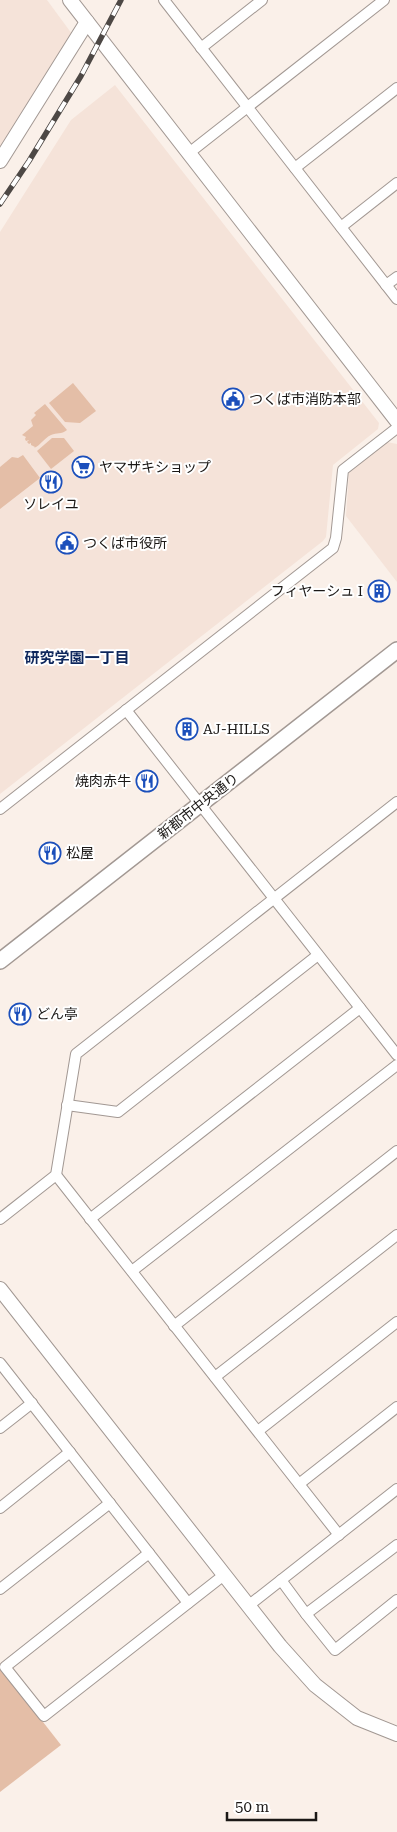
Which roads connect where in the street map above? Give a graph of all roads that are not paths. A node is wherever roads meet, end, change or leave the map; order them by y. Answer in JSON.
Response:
{"nodes":[{"id":1,"x":70,"y":0,"type":"edge"},
{"id":2,"x":164,"y":0,"type":"edge"},
{"id":3,"x":262,"y":0,"type":"edge"},
{"id":4,"x":384,"y":0,"type":"edge"},
{"id":5,"x":87,"y":22,"type":"junction"},
{"id":6,"x":201,"y":48,"type":"junction"},
{"id":7,"x":397,"y":88,"type":"edge"},
{"id":8,"x":248,"y":107,"type":"junction"},
{"id":9,"x":189,"y":153,"type":"junction"},
{"id":10,"x":0,"y":161,"type":"edge"},
{"id":11,"x":295,"y":168,"type":"junction"},
{"id":12,"x":397,"y":184,"type":"edge"},
{"id":13,"x":341,"y":227,"type":"junction"},
{"id":14,"x":397,"y":277,"type":"edge"},
{"id":15,"x":386,"y":285,"type":"junction"},
{"id":16,"x":397,"y":299,"type":"edge"},
{"id":17,"x":397,"y":421,"type":"edge"},
{"id":18,"x":397,"y":428,"type":"edge"},
{"id":19,"x":397,"y":650,"type":"edge"},
{"id":20,"x":126,"y":710,"type":"junction"},
{"id":21,"x":397,"y":802,"type":"edge"},
{"id":22,"x":200,"y":804,"type":"junction"},
{"id":23,"x":0,"y":809,"type":"edge"},
{"id":24,"x":274,"y":898,"type":"junction"},
{"id":25,"x":318,"y":955,"type":"junction"},
{"id":26,"x":0,"y":961,"type":"edge"},
{"id":27,"x":360,"y":1008,"type":"junction"},
{"id":28,"x":397,"y":1055,"type":"edge"},
{"id":29,"x":397,"y":1064,"type":"edge"},
{"id":30,"x":67,"y":1105,"type":"junction"},
{"id":31,"x":397,"y":1151,"type":"edge"},
{"id":32,"x":56,"y":1175,"type":"junction"},
{"id":33,"x":0,"y":1219,"type":"edge"},
{"id":34,"x":90,"y":1219,"type":"junction"},
{"id":35,"x":397,"y":1235,"type":"edge"},
{"id":36,"x":132,"y":1272,"type":"junction"},
{"id":37,"x":0,"y":1289,"type":"edge"},
{"id":38,"x":397,"y":1322,"type":"edge"},
{"id":39,"x":174,"y":1326,"type":"junction"},
{"id":40,"x":0,"y":1363,"type":"edge"},
{"id":41,"x":215,"y":1377,"type":"junction"},
{"id":42,"x":32,"y":1403,"type":"junction"},
{"id":43,"x":397,"y":1407,"type":"edge"},
{"id":44,"x":0,"y":1428,"type":"edge"},
{"id":45,"x":258,"y":1431,"type":"junction"},
{"id":46,"x":70,"y":1452,"type":"junction"},
{"id":47,"x":299,"y":1484,"type":"junction"},
{"id":48,"x":397,"y":1489,"type":"edge"},
{"id":49,"x":110,"y":1503,"type":"junction"},
{"id":50,"x":0,"y":1508,"type":"edge"},
{"id":51,"x":339,"y":1535,"type":"junction"},
{"id":52,"x":397,"y":1545,"type":"edge"},
{"id":53,"x":149,"y":1552,"type":"junction"},
{"id":54,"x":224,"y":1575,"type":"junction"},
{"id":55,"x":281,"y":1580,"type":"junction"},
{"id":56,"x":0,"y":1589,"type":"edge"},
{"id":57,"x":397,"y":1600,"type":"edge"},
{"id":58,"x":188,"y":1603,"type":"junction"},
{"id":59,"x":248,"y":1606,"type":"junction"},
{"id":60,"x":306,"y":1614,"type":"junction"},
{"id":61,"x":397,"y":1734,"type":"edge"}],
"edges":[{"from":1,"to":5,"type":"street"},
{"from":2,"to":6,"type":"street"},
{"from":3,"to":6,"type":"street"},
{"from":4,"to":8,"type":"street"},
{"from":5,"to":9,"type":"street"},
{"from":5,"to":10,"type":"street"},
{"from":6,"to":8,"type":"street"},
{"from":7,"to":11,"type":"street"},
{"from":8,"to":9,"type":"street"},
{"from":8,"to":11,"type":"street"},
{"from":9,"to":17,"type":"street"},
{"from":11,"to":13,"type":"street"},
{"from":12,"to":13,"type":"street"},
{"from":13,"to":15,"type":"street"},
{"from":14,"to":15,"type":"street"},
{"from":15,"to":16,"type":"street"},
{"from":18,"to":20,"type":"street"},
{"from":19,"to":22,"type":"main road","name":"新都市中央通り"},
{"from":20,"to":22,"type":"street"},
{"from":20,"to":23,"type":"street"},
{"from":21,"to":24,"type":"street"},
{"from":22,"to":24,"type":"street"},
{"from":22,"to":26,"type":"main road","name":"新都市中央通り"},
{"from":24,"to":25,"type":"street"},
{"from":24,"to":30,"type":"street"},
{"from":25,"to":27,"type":"street"},
{"from":25,"to":30,"type":"street"},
{"from":27,"to":28,"type":"street"},
{"from":27,"to":34,"type":"street"},
{"from":29,"to":36,"type":"street"},
{"from":30,"to":32,"type":"street"},
{"from":31,"to":39,"type":"street"},
{"from":32,"to":33,"type":"street"},
{"from":32,"to":34,"type":"street"},
{"from":34,"to":36,"type":"street"},
{"from":35,"to":41,"type":"street"},
{"from":36,"to":39,"type":"street"},
{"from":37,"to":54,"type":"street"},
{"from":38,"to":45,"type":"street"},
{"from":39,"to":41,"type":"street"},
{"from":40,"to":42,"type":"street"},
{"from":41,"to":45,"type":"street"},
{"from":42,"to":44,"type":"street"},
{"from":42,"to":46,"type":"street"},
{"from":43,"to":47,"type":"street"},
{"from":45,"to":47,"type":"street"},
{"from":46,"to":49,"type":"street"},
{"from":46,"to":50,"type":"street"},
{"from":47,"to":51,"type":"street"},
{"from":48,"to":51,"type":"street"},
{"from":49,"to":53,"type":"street"},
{"from":49,"to":56,"type":"street"},
{"from":51,"to":55,"type":"street"},
{"from":52,"to":60,"type":"street"},
{"from":53,"to":58,"type":"street"},
{"from":53,"to":58,"type":"street"},
{"from":54,"to":58,"type":"street"},
{"from":54,"to":59,"type":"street"},
{"from":55,"to":59,"type":"street"},
{"from":55,"to":60,"type":"street"},
{"from":57,"to":60,"type":"street"},
{"from":59,"to":61,"type":"street"}]}
